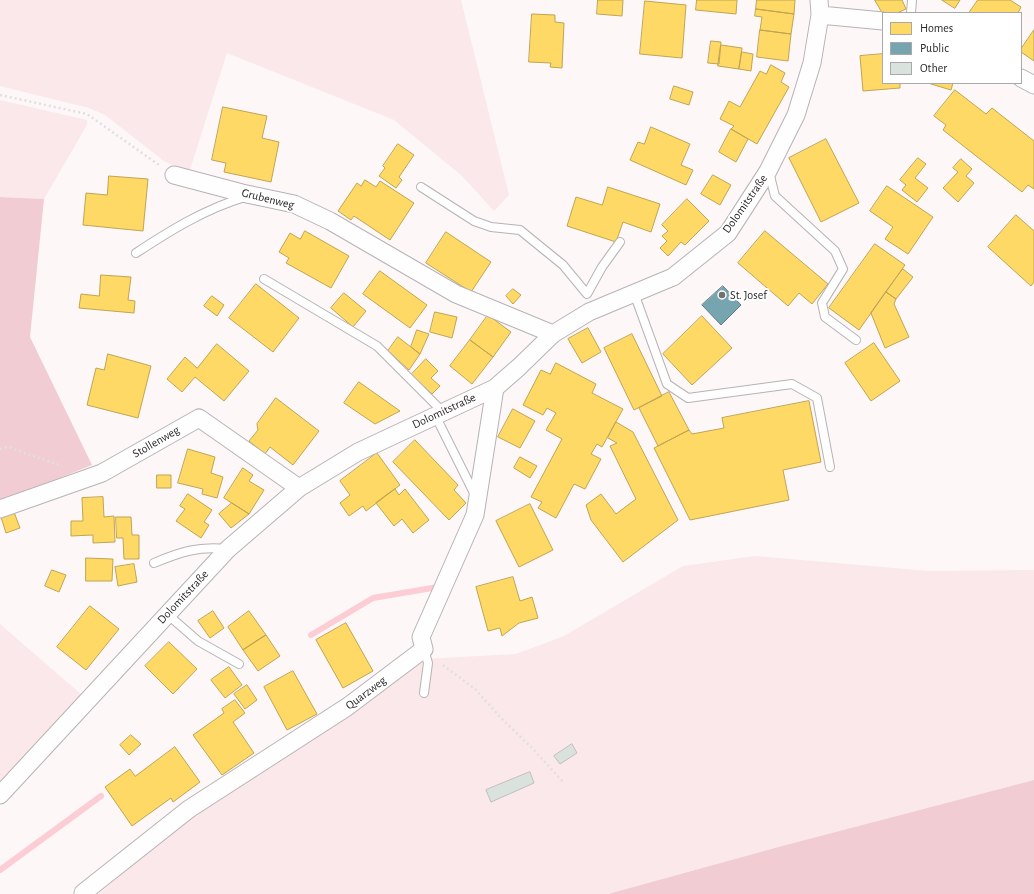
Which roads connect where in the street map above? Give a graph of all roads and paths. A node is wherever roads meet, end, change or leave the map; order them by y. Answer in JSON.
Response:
{"nodes":[{"id":1,"x":912,"y":0,"type":"edge"},
{"id":2,"x":819,"y":7,"type":"edge"},
{"id":3,"x":911,"y":12,"type":"edge"},
{"id":4,"x":882,"y":21,"type":"edge"},
{"id":5,"x":1022,"y":79,"type":"edge"},
{"id":6,"x":1034,"y":85,"type":"edge"},
{"id":7,"x":0,"y":94,"type":"edge"},
{"id":8,"x":768,"y":171,"type":"junction"},
{"id":9,"x":174,"y":175,"type":"joint"},
{"id":10,"x":421,"y":187,"type":"dead end"},
{"id":11,"x":250,"y":195,"type":"junction"},
{"id":12,"x":620,"y":242,"type":"dead end"},
{"id":13,"x":136,"y":253,"type":"dead end"},
{"id":14,"x":264,"y":279,"type":"dead end"},
{"id":15,"x":634,"y":294,"type":"junction"},
{"id":16,"x":591,"y":302,"type":"junction"},
{"id":17,"x":553,"y":334,"type":"junction"},
{"id":18,"x":856,"y":340,"type":"dead end"},
{"id":19,"x":495,"y":388,"type":"junction"},
{"id":20,"x":439,"y":414,"type":"junction"},
{"id":21,"x":0,"y":449,"type":"edge"},
{"id":22,"x":64,"y":467,"type":"dead end"},
{"id":23,"x":830,"y":467,"type":"dead end"},
{"id":24,"x":299,"y":488,"type":"junction"},
{"id":25,"x":478,"y":500,"type":"junction"},
{"id":26,"x":0,"y":509,"type":"edge"},
{"id":27,"x":228,"y":549,"type":"junction"},
{"id":28,"x":154,"y":563,"type":"dead end"},
{"id":29,"x":167,"y":614,"type":"junction"},
{"id":30,"x":424,"y":649,"type":"junction"},
{"id":31,"x":238,"y":664,"type":"dead end"},
{"id":32,"x":424,"y":693,"type":"dead end"},
{"id":33,"x":564,"y":783,"type":"dead end"},
{"id":34,"x":0,"y":795,"type":"edge"},
{"id":35,"x":83,"y":893,"type":"dead end"}],
"edges":[{"from":1,"to":3,"type":"lane"},
{"from":2,"to":4,"type":"street"},
{"from":2,"to":8,"type":"street","name":"Dolomitstraße"},
{"from":5,"to":6,"type":"street"},
{"from":7,"to":9,"type":"path"},
{"from":8,"to":15,"type":"street","name":"Dolomitstraße"},
{"from":8,"to":18,"type":"lane"},
{"from":9,"to":11,"type":"street","name":"Grubenweg"},
{"from":10,"to":16,"type":"lane"},
{"from":11,"to":13,"type":"lane"},
{"from":11,"to":17,"type":"street","name":"Grubenweg"},
{"from":12,"to":16,"type":"lane"},
{"from":14,"to":20,"type":"lane"},
{"from":15,"to":16,"type":"street","name":"Dolomitstraße"},
{"from":15,"to":23,"type":"lane"},
{"from":16,"to":17,"type":"street","name":"Dolomitstraße"},
{"from":17,"to":19,"type":"street","name":"Dolomitstraße"},
{"from":19,"to":20,"type":"street","name":"Dolomitstraße"},
{"from":19,"to":25,"type":"street"},
{"from":20,"to":24,"type":"street","name":"Dolomitstraße"},
{"from":20,"to":25,"type":"lane"},
{"from":21,"to":22,"type":"path"},
{"from":24,"to":26,"type":"street","name":"Stollenweg"},
{"from":24,"to":27,"type":"street","name":"Dolomitstraße"},
{"from":25,"to":30,"type":"street"},
{"from":27,"to":28,"type":"lane"},
{"from":27,"to":29,"type":"street","name":"Dolomitstraße"},
{"from":29,"to":31,"type":"lane"},
{"from":29,"to":34,"type":"street","name":"Dolomitstraße"},
{"from":30,"to":32,"type":"lane"},
{"from":30,"to":33,"type":"path"},
{"from":30,"to":35,"type":"street","name":"Quarzweg"}]}
